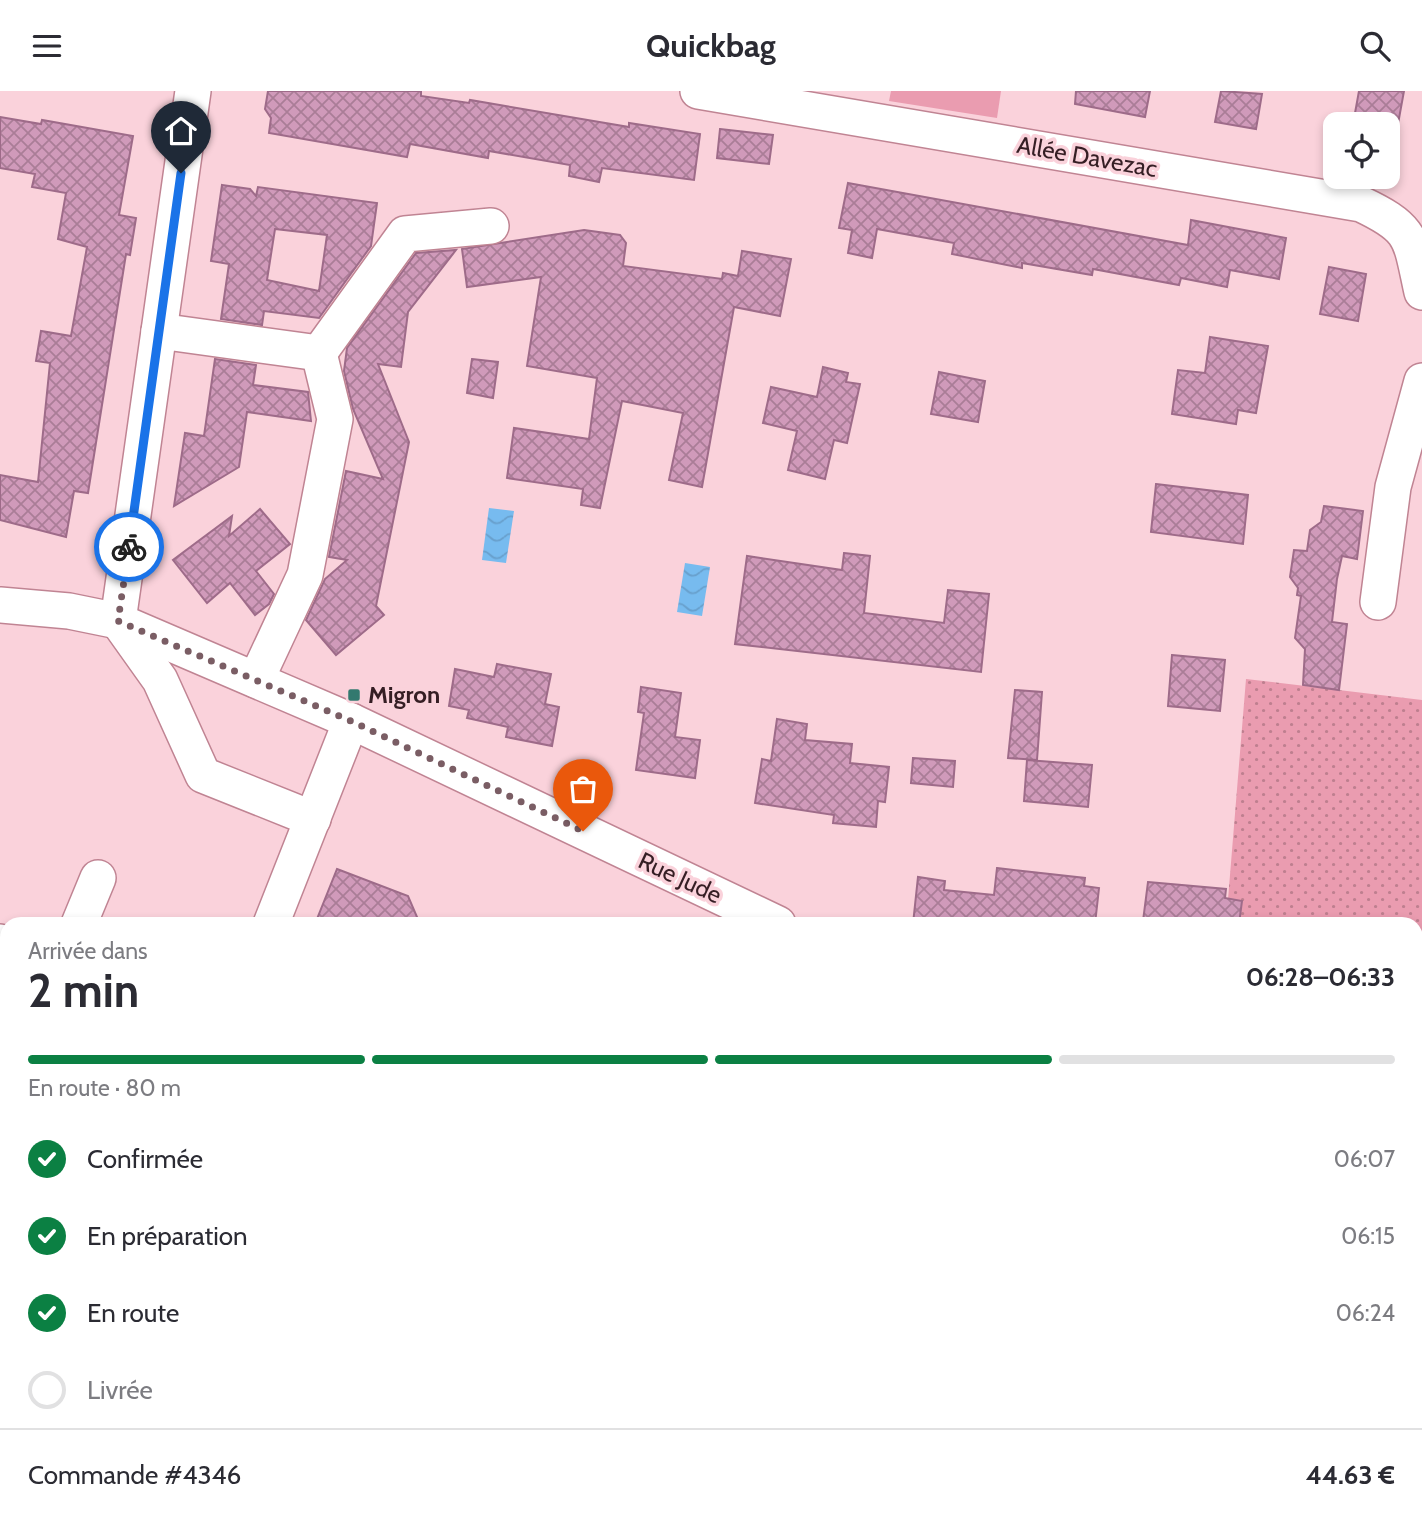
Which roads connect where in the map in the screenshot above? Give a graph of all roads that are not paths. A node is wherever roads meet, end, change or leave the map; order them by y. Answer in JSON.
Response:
{"nodes":[{"id":1,"x":698,"y":91,"type":"edge"},
{"id":2,"x":185,"y":92,"type":"edge"},
{"id":3,"x":491,"y":226,"type":"dead end"},
{"id":4,"x":1422,"y":292,"type":"edge"},
{"id":5,"x":159,"y":331,"type":"junction"},
{"id":6,"x":318,"y":353,"type":"junction"},
{"id":7,"x":1422,"y":381,"type":"edge"},
{"id":8,"x":1378,"y":602,"type":"dead end"},
{"id":9,"x":0,"y":605,"type":"edge"},
{"id":10,"x":118,"y":621,"type":"junction"},
{"id":11,"x":256,"y":680,"type":"junction"},
{"id":12,"x":351,"y":721,"type":"junction"},
{"id":13,"x":313,"y":819,"type":"junction"},
{"id":14,"x":98,"y":879,"type":"dead end"},
{"id":15,"x":82,"y":917,"type":"edge"},
{"id":16,"x":274,"y":917,"type":"edge"},
{"id":17,"x":763,"y":917,"type":"edge"}],
"edges":[{"from":1,"to":4,"type":"street","name":"Allée Davezac"},
{"from":2,"to":5,"type":"street"},
{"from":3,"to":6,"type":"street"},
{"from":5,"to":6,"type":"street"},
{"from":5,"to":10,"type":"street"},
{"from":6,"to":11,"type":"street"},
{"from":7,"to":8,"type":"street"},
{"from":9,"to":10,"type":"street","name":"Rue Jude"},
{"from":10,"to":11,"type":"street","name":"Rue Jude"},
{"from":10,"to":13,"type":"street"},
{"from":11,"to":12,"type":"street","name":"Rue Jude"},
{"from":12,"to":13,"type":"street"},
{"from":12,"to":17,"type":"street","name":"Rue Jude"},
{"from":13,"to":16,"type":"street"},
{"from":14,"to":15,"type":"street"}]}
